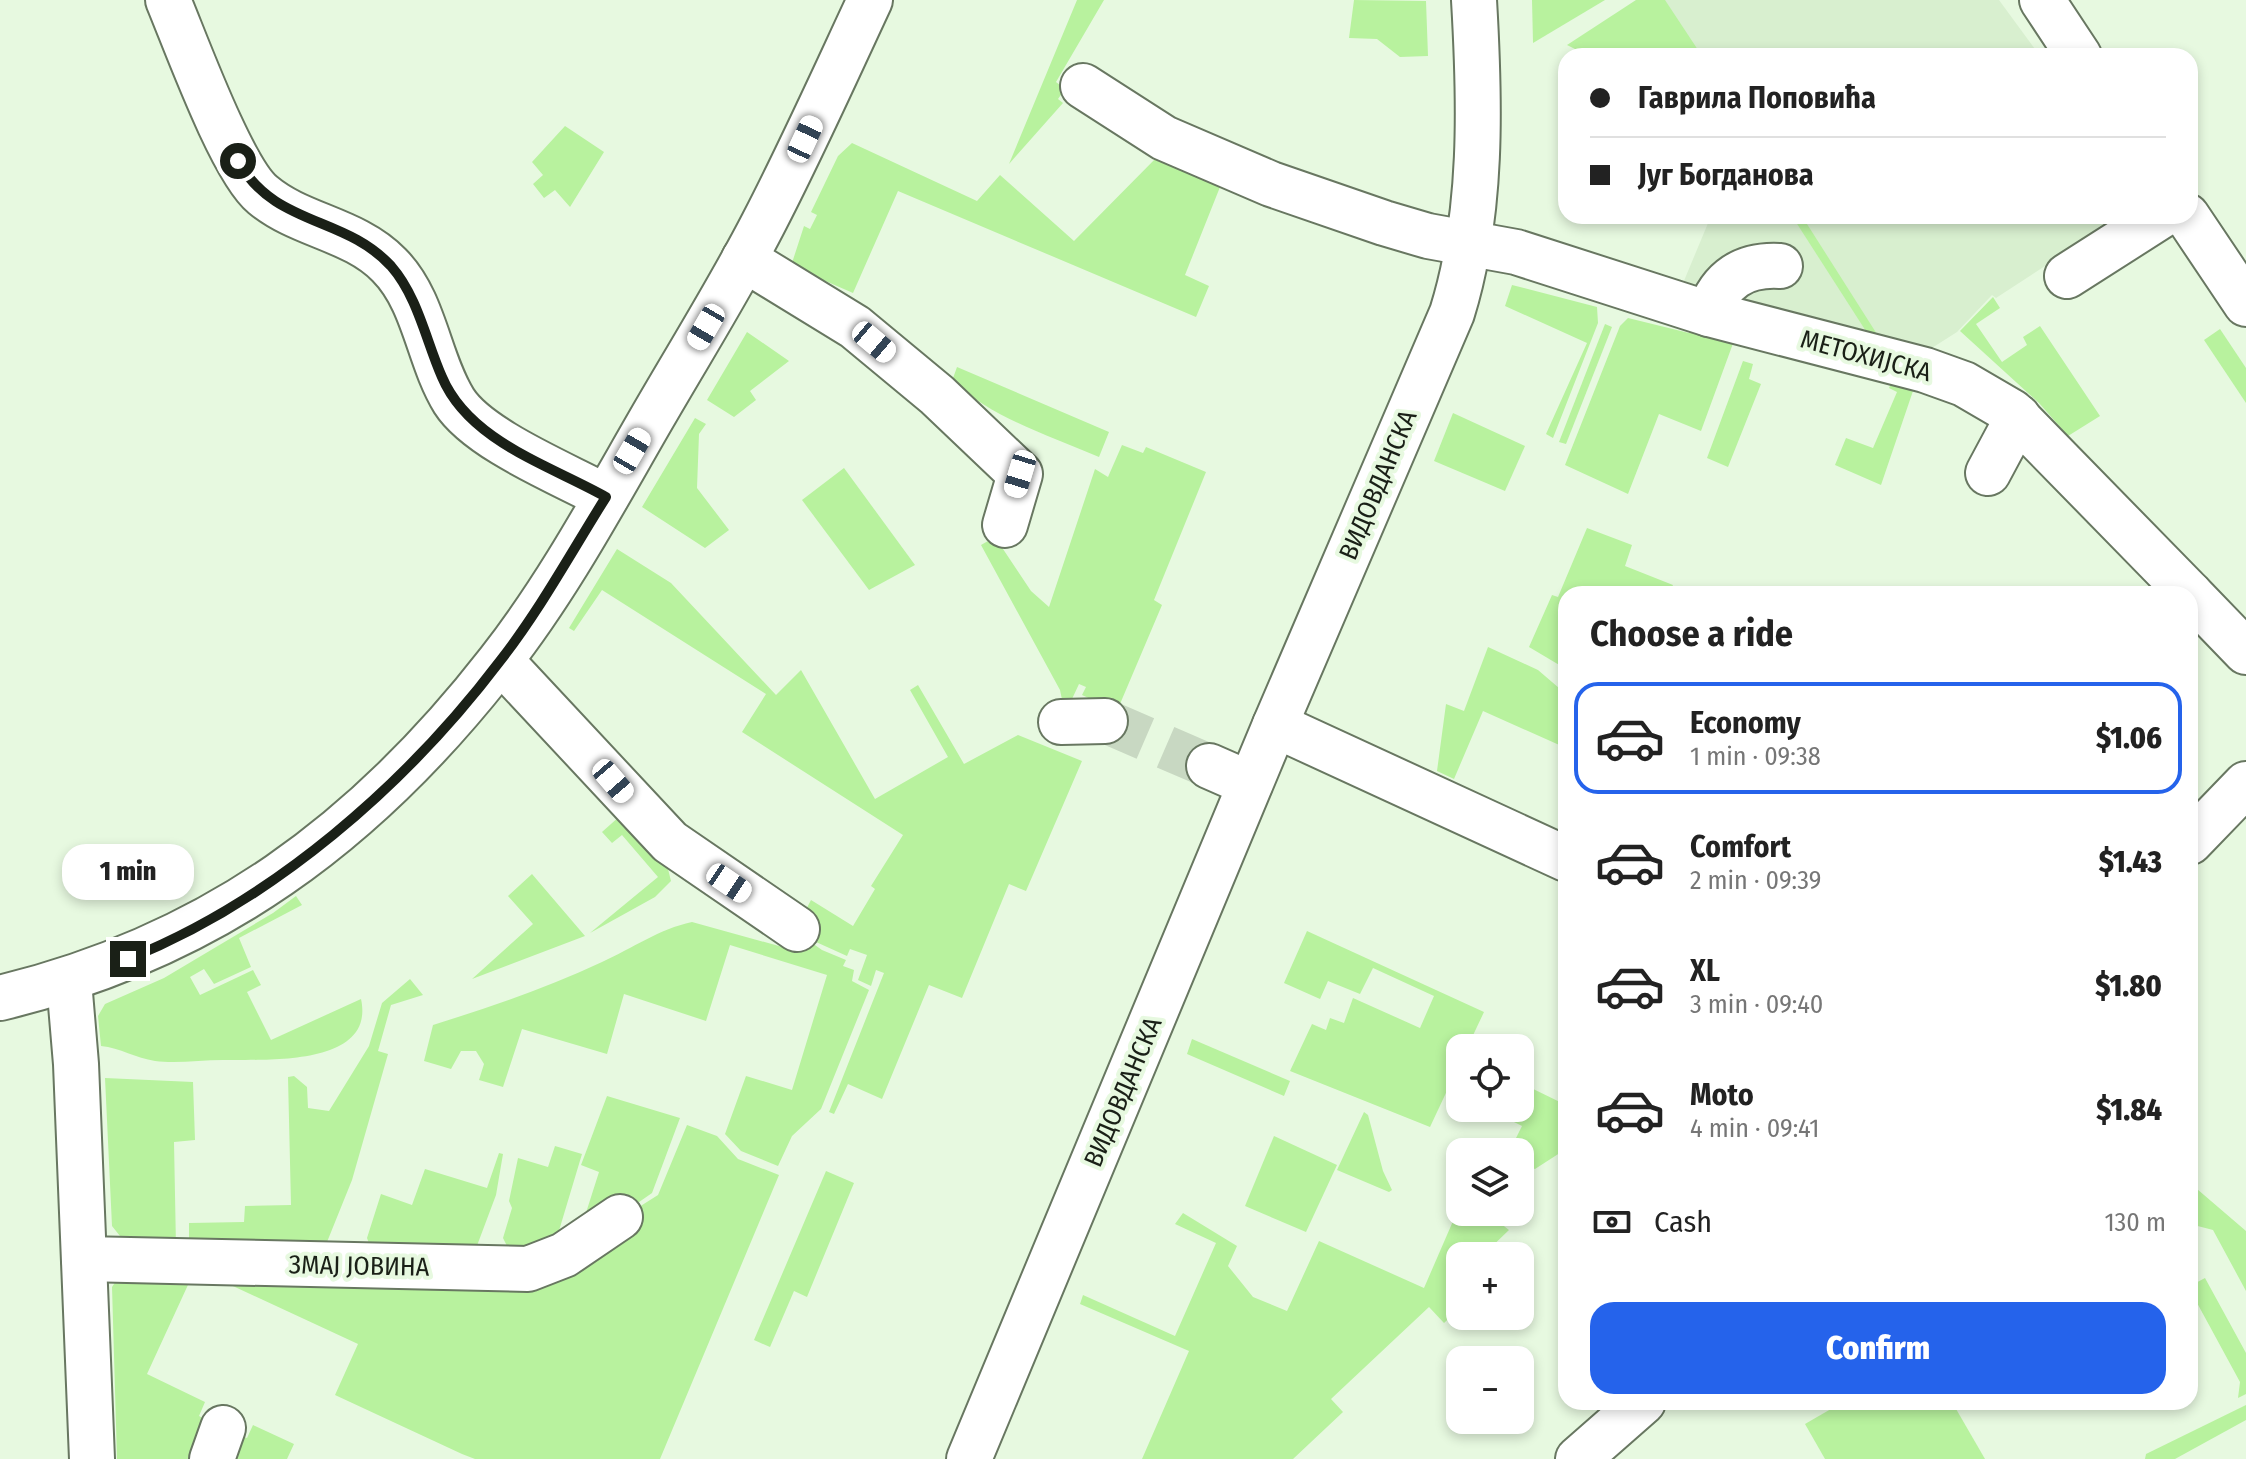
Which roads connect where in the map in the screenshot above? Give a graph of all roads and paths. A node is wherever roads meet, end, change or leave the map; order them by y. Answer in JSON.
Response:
{"nodes":[{"id":1,"x":168,"y":0,"type":"edge"},
{"id":2,"x":870,"y":0,"type":"edge"},
{"id":3,"x":1474,"y":0,"type":"edge"},
{"id":4,"x":2042,"y":0,"type":"edge"},
{"id":5,"x":2074,"y":48,"type":"edge"},
{"id":6,"x":1083,"y":86,"type":"dead end"},
{"id":7,"x":2148,"y":224,"type":"edge"},
{"id":8,"x":2192,"y":224,"type":"edge"},
{"id":9,"x":748,"y":231,"type":"junction"},
{"id":10,"x":1470,"y":242,"type":"junction"},
{"id":11,"x":1780,"y":266,"type":"dead end"},
{"id":12,"x":2067,"y":276,"type":"dead end"},
{"id":13,"x":2246,"y":304,"type":"edge"},
{"id":14,"x":1709,"y":314,"type":"junction"},
{"id":15,"x":2018,"y":417,"type":"junction"},
{"id":16,"x":1988,"y":473,"type":"dead end"},
{"id":17,"x":606,"y":497,"type":"junction"},
{"id":18,"x":1005,"y":525,"type":"dead end"},
{"id":19,"x":2177,"y":586,"type":"edge"},
{"id":20,"x":2198,"y":606,"type":"edge"},
{"id":21,"x":2246,"y":652,"type":"edge"},
{"id":22,"x":501,"y":661,"type":"junction"},
{"id":23,"x":1105,"y":721,"type":"tunnel mouth"},
{"id":24,"x":1061,"y":722,"type":"dead end"},
{"id":25,"x":1275,"y":725,"type":"junction"},
{"id":26,"x":1209,"y":766,"type":"tunnel mouth"},
{"id":27,"x":1250,"y":784,"type":"junction"},
{"id":28,"x":2246,"y":784,"type":"edge"},
{"id":29,"x":2198,"y":834,"type":"edge"},
{"id":30,"x":1558,"y":855,"type":"edge"},
{"id":31,"x":797,"y":929,"type":"dead end"},
{"id":32,"x":69,"y":981,"type":"junction"},
{"id":33,"x":0,"y":998,"type":"edge"},
{"id":34,"x":620,"y":1217,"type":"dead end"},
{"id":35,"x":84,"y":1259,"type":"junction"},
{"id":36,"x":1634,"y":1410,"type":"edge"},
{"id":37,"x":92,"y":1459,"type":"edge"},
{"id":38,"x":969,"y":1459,"type":"edge"},
{"id":39,"x":1578,"y":1459,"type":"edge"}],
"edges":[{"from":1,"to":17,"type":"street"},
{"from":2,"to":9,"type":"street"},
{"from":3,"to":10,"type":"street","name":"ВИДОВДАНСКА"},
{"from":4,"to":5,"type":"street"},
{"from":6,"to":10,"type":"street"},
{"from":7,"to":12,"type":"street"},
{"from":8,"to":13,"type":"street"},
{"from":9,"to":17,"type":"street"},
{"from":9,"to":18,"type":"street"},
{"from":10,"to":14,"type":"street","name":"МЕТОХИЈСКА"},
{"from":10,"to":25,"type":"street","name":"ВИДОВДАНСКА"},
{"from":11,"to":14,"type":"street"},
{"from":14,"to":15,"type":"street","name":"МЕТОХИЈСКА"},
{"from":15,"to":16,"type":"street"},
{"from":15,"to":19,"type":"street","name":"МЕТОХИЈСКА"},
{"from":17,"to":22,"type":"street"},
{"from":20,"to":21,"type":"street","name":"МЕТОХИЈСКА"},
{"from":22,"to":31,"type":"street"},
{"from":22,"to":32,"type":"street"},
{"from":23,"to":24,"type":"street"},
{"from":25,"to":27,"type":"street","name":"ВИДОВДАНСКА"},
{"from":25,"to":30,"type":"street"},
{"from":26,"to":27,"type":"street"},
{"from":27,"to":38,"type":"street","name":"ВИДОВДАНСКА"},
{"from":28,"to":29,"type":"street"},
{"from":32,"to":33,"type":"street"},
{"from":32,"to":35,"type":"street"},
{"from":34,"to":35,"type":"street","name":"ЗМАЈ ЈОВИНА"},
{"from":35,"to":37,"type":"street"},
{"from":36,"to":39,"type":"street"}]}
